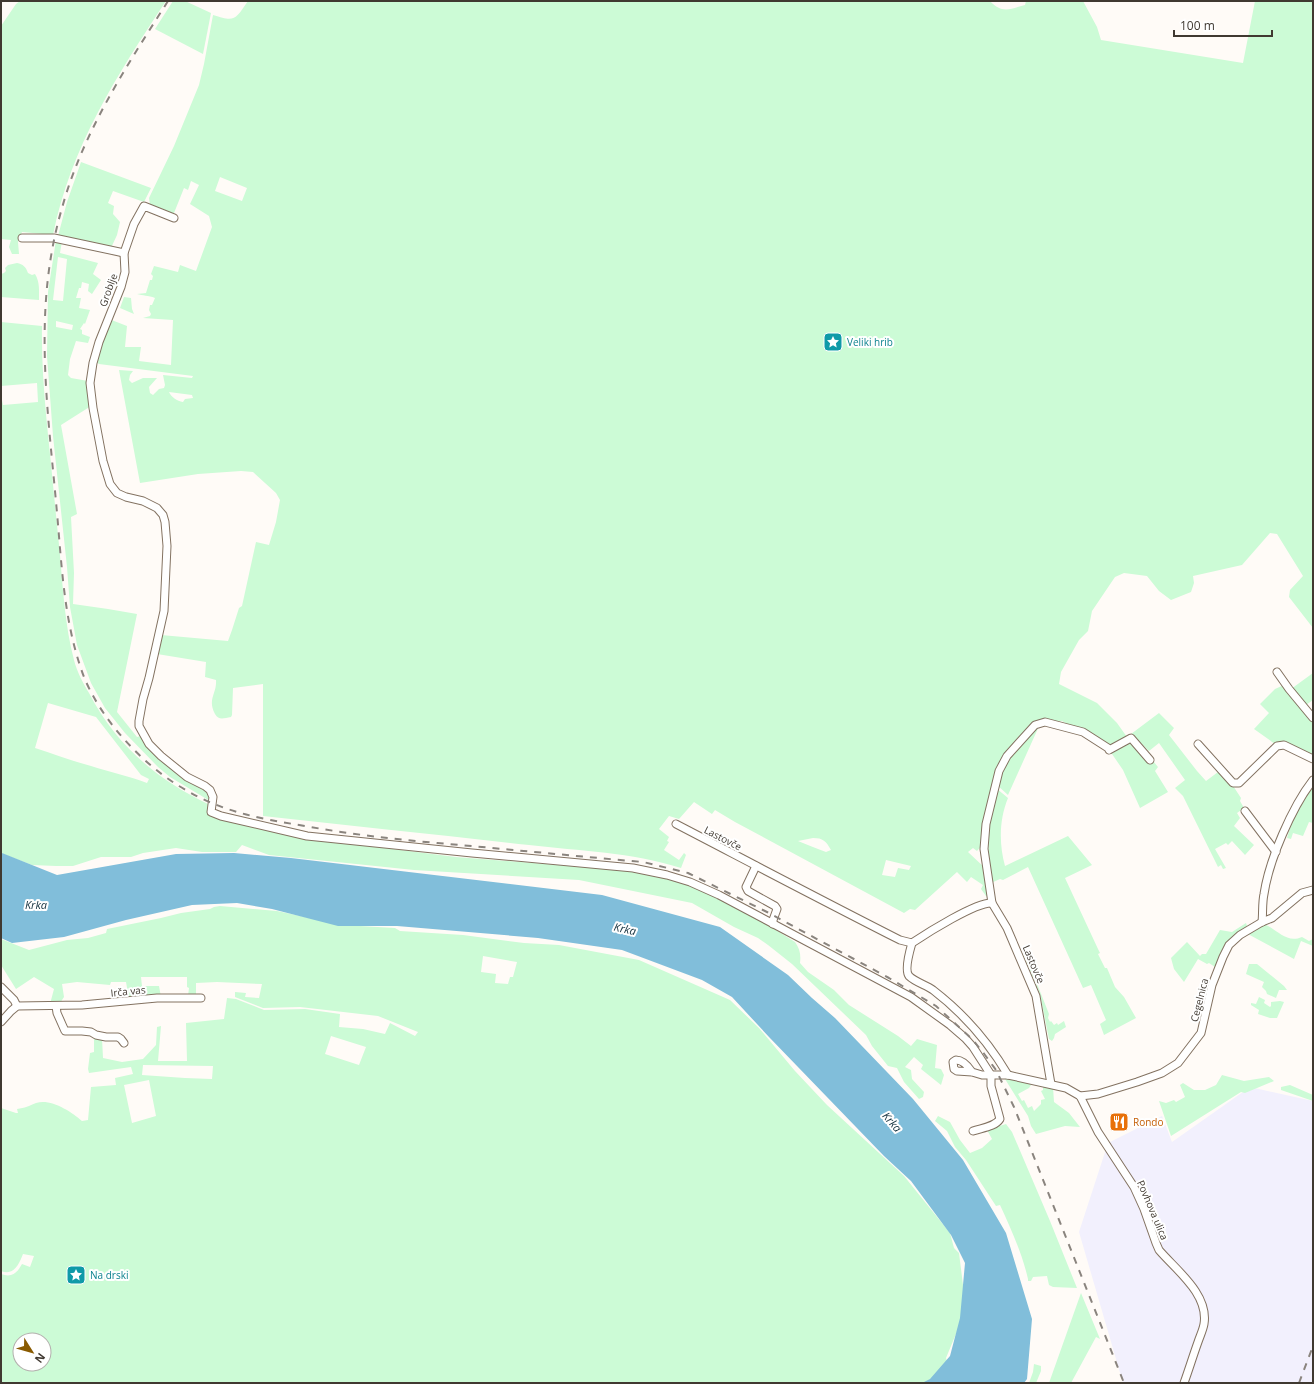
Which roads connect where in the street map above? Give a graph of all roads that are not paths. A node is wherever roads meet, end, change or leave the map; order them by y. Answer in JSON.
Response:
{"nodes":[{"id":1,"x":174,"y":218,"type":"dead end"},
{"id":2,"x":22,"y":238,"type":"dead end"},
{"id":3,"x":124,"y":253,"type":"junction"},
{"id":4,"x":1277,"y":672,"type":"dead end"},
{"id":5,"x":1313,"y":718,"type":"edge"},
{"id":6,"x":1198,"y":744,"type":"dead end"},
{"id":7,"x":1313,"y":759,"type":"edge"},
{"id":8,"x":1150,"y":760,"type":"dead end"},
{"id":9,"x":1313,"y":780,"type":"edge"},
{"id":10,"x":1245,"y":811,"type":"dead end"},
{"id":11,"x":676,"y":824,"type":"dead end"},
{"id":12,"x":1276,"y":852,"type":"junction"},
{"id":13,"x":756,"y":866,"type":"junction"},
{"id":14,"x":1313,"y":890,"type":"edge"},
{"id":15,"x":992,"y":903,"type":"junction"},
{"id":16,"x":1262,"y":922,"type":"junction"},
{"id":17,"x":773,"y":924,"type":"junction"},
{"id":18,"x":912,"y":943,"type":"junction"},
{"id":19,"x":1,"y":987,"type":"edge"},
{"id":20,"x":202,"y":998,"type":"dead end"},
{"id":21,"x":17,"y":1006,"type":"junction"},
{"id":22,"x":56,"y":1006,"type":"junction"},
{"id":23,"x":1,"y":1022,"type":"edge"},
{"id":24,"x":124,"y":1043,"type":"dead end"},
{"id":25,"x":972,"y":1072,"type":"dead end"},
{"id":26,"x":991,"y":1075,"type":"junction"},
{"id":27,"x":1008,"y":1075,"type":"junction"},
{"id":28,"x":1051,"y":1084,"type":"junction"},
{"id":29,"x":1080,"y":1096,"type":"junction"},
{"id":30,"x":973,"y":1131,"type":"dead end"},
{"id":31,"x":1184,"y":1383,"type":"edge"}],
"edges":[{"from":1,"to":3,"type":"street","name":"Groblje"},
{"from":2,"to":3,"type":"street"},
{"from":3,"to":17,"type":"street","name":"Groblje"},
{"from":4,"to":5,"type":"street"},
{"from":6,"to":7,"type":"street"},
{"from":8,"to":15,"type":"street"},
{"from":9,"to":12,"type":"street"},
{"from":10,"to":12,"type":"street"},
{"from":11,"to":13,"type":"street","name":"Lastovče"},
{"from":12,"to":16,"type":"street"},
{"from":13,"to":17,"type":"street"},
{"from":13,"to":18,"type":"street","name":"Lastovče"},
{"from":14,"to":16,"type":"street","name":"Cegelnica"},
{"from":15,"to":18,"type":"street"},
{"from":15,"to":28,"type":"street","name":"Lastovče"},
{"from":16,"to":29,"type":"street","name":"Cegelnica"},
{"from":17,"to":26,"type":"street"},
{"from":18,"to":27,"type":"street"},
{"from":19,"to":21,"type":"street"},
{"from":20,"to":22,"type":"street","name":"Irča vas"},
{"from":21,"to":22,"type":"street","name":"Irča vas"},
{"from":21,"to":23,"type":"street"},
{"from":22,"to":24,"type":"street"},
{"from":25,"to":26,"type":"street"},
{"from":26,"to":27,"type":"street"},
{"from":26,"to":30,"type":"street"},
{"from":27,"to":28,"type":"street"},
{"from":28,"to":29,"type":"street"},
{"from":29,"to":31,"type":"street","name":"Povhova ulica"}]}
